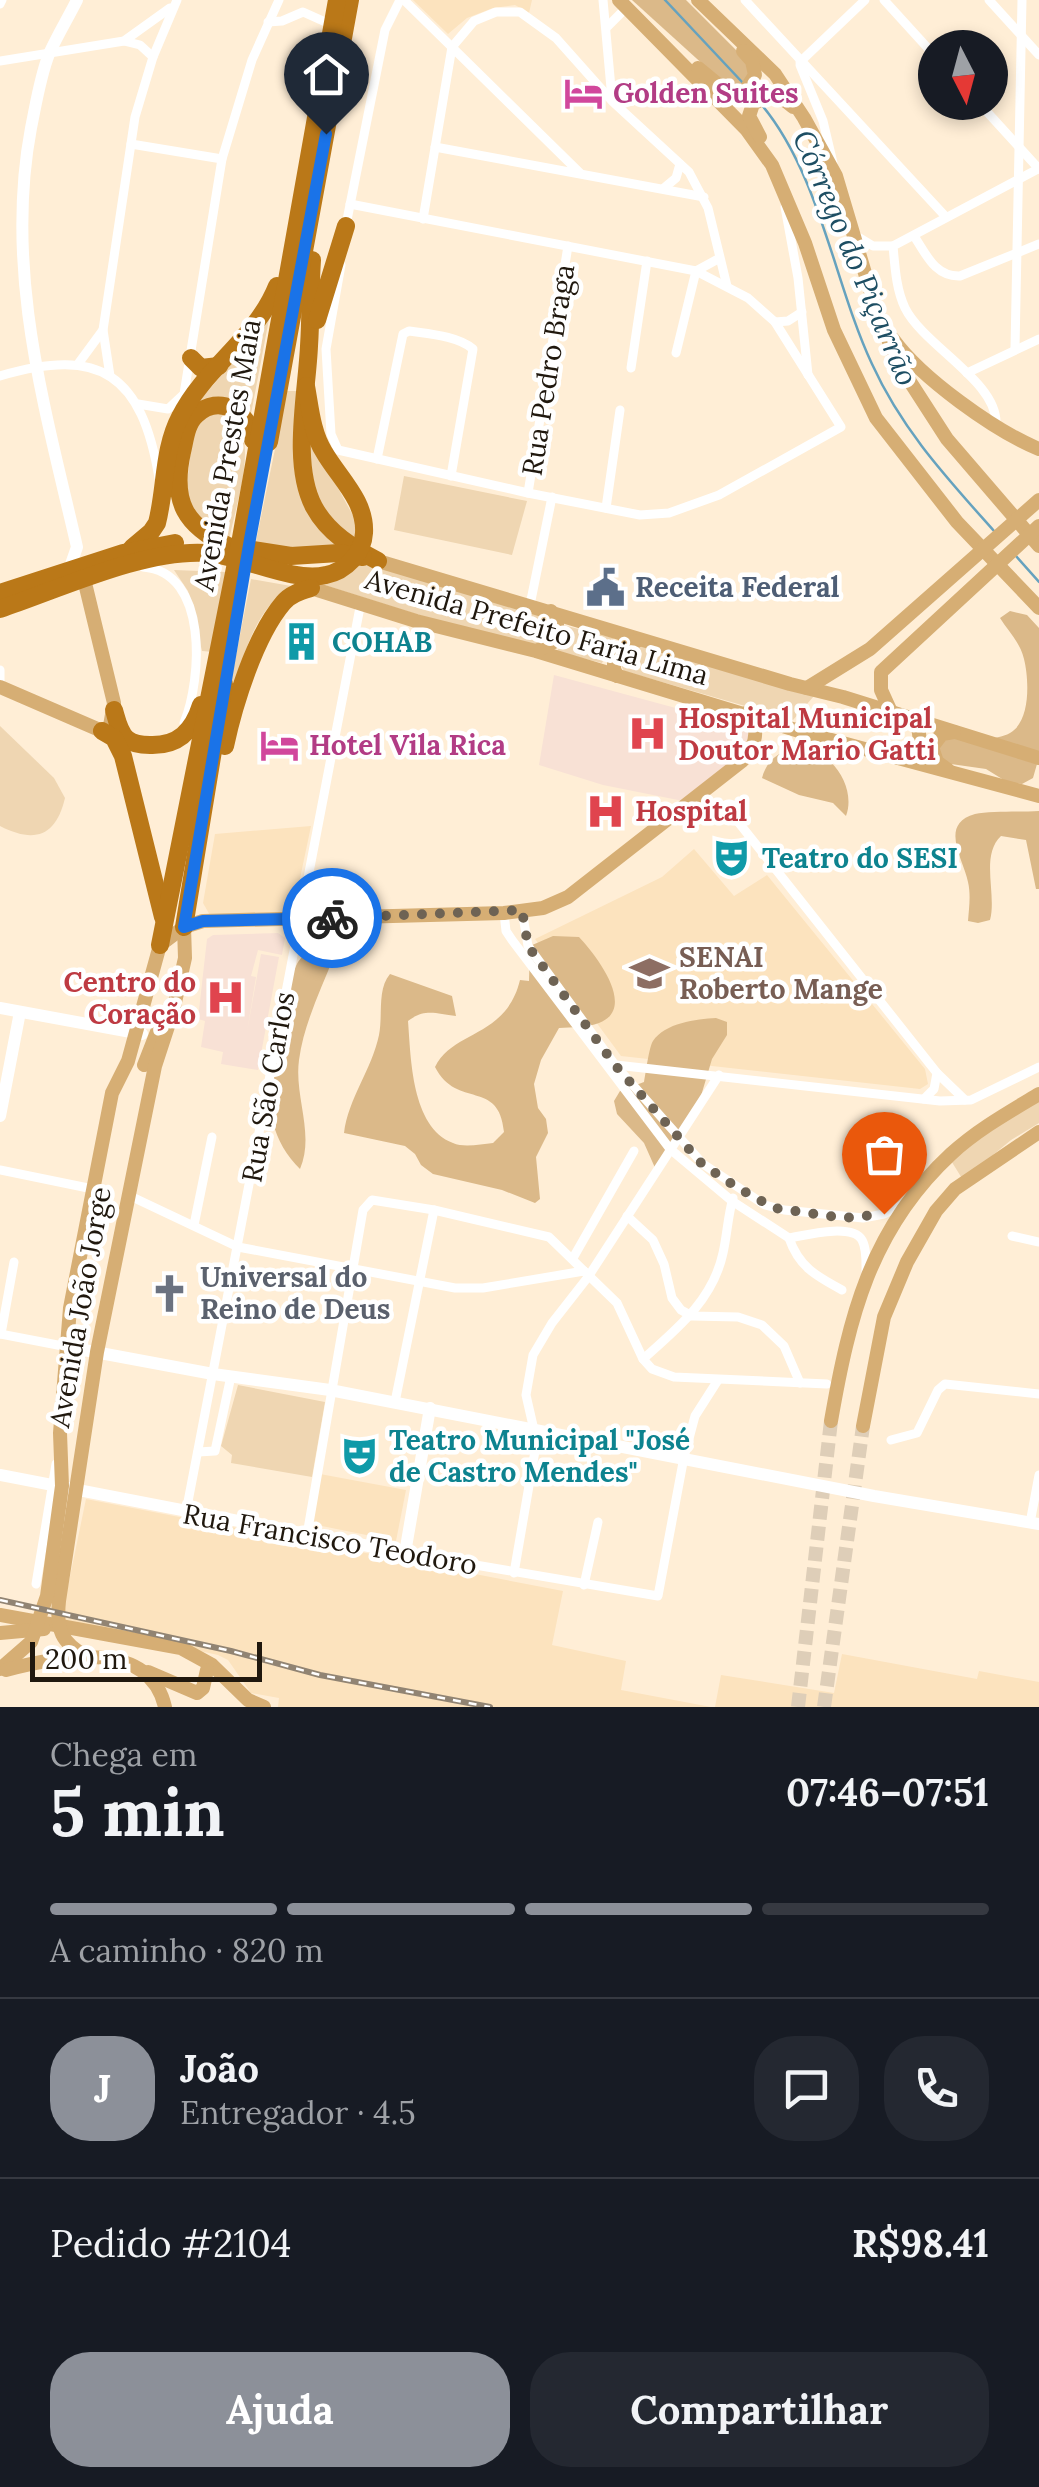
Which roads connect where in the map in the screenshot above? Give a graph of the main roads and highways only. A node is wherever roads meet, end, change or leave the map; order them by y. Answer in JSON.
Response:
{"nodes":[{"id":1,"x":334,"y":0,"type":"edge"},
{"id":2,"x":350,"y":0,"type":"edge"},
{"id":3,"x":360,"y":0,"type":"edge"},
{"id":4,"x":698,"y":0,"type":"edge"},
{"id":5,"x":622,"y":4,"type":"edge"},
{"id":6,"x":715,"y":16,"type":"junction"},
{"id":7,"x":648,"y":29,"type":"junction"},
{"id":8,"x":338,"y":67,"type":"junction"},
{"id":9,"x":750,"y":92,"type":"junction"},
{"id":10,"x":804,"y":118,"type":"junction"},
{"id":11,"x":320,"y":168,"type":"junction"},
{"id":12,"x":775,"y":171,"type":"junction"},
{"id":13,"x":346,"y":226,"type":"road end"},
{"id":14,"x":293,"y":238,"type":"junction"},
{"id":15,"x":876,"y":310,"type":"junction"},
{"id":16,"x":310,"y":345,"type":"junction"},
{"id":17,"x":191,"y":358,"type":"road end"},
{"id":18,"x":219,"y":366,"type":"junction"},
{"id":19,"x":306,"y":386,"type":"junction"},
{"id":20,"x":1039,"y":448,"type":"edge"},
{"id":21,"x":254,"y":456,"type":"junction"},
{"id":22,"x":1038,"y":501,"type":"edge"},
{"id":23,"x":1039,"y":526,"type":"edge"},
{"id":24,"x":240,"y":541,"type":"junction"},
{"id":25,"x":1039,"y":546,"type":"edge"},
{"id":26,"x":134,"y":560,"type":"junction"},
{"id":27,"x":378,"y":561,"type":"junction"},
{"id":28,"x":77,"y":574,"type":"junction"},
{"id":29,"x":1006,"y":574,"type":"junction"},
{"id":30,"x":311,"y":588,"type":"junction"},
{"id":31,"x":236,"y":590,"type":"junction"},
{"id":32,"x":0,"y":593,"type":"edge"},
{"id":33,"x":1039,"y":608,"type":"edge"},
{"id":34,"x":0,"y":609,"type":"edge"},
{"id":35,"x":551,"y":611,"type":"junction"},
{"id":36,"x":1039,"y":617,"type":"edge"},
{"id":37,"x":642,"y":641,"type":"junction"},
{"id":38,"x":536,"y":651,"type":"junction"},
{"id":39,"x":218,"y":658,"type":"junction"},
{"id":40,"x":618,"y":676,"type":"junction"},
{"id":41,"x":0,"y":686,"type":"edge"},
{"id":42,"x":808,"y":688,"type":"junction"},
{"id":43,"x":114,"y":710,"type":"junction"},
{"id":44,"x":891,"y":712,"type":"junction"},
{"id":45,"x":746,"y":713,"type":"junction"},
{"id":46,"x":912,"y":718,"type":"junction"},
{"id":47,"x":102,"y":731,"type":"junction"},
{"id":48,"x":955,"y":732,"type":"junction"},
{"id":49,"x":145,"y":746,"type":"junction"},
{"id":50,"x":1039,"y":749,"type":"edge"},
{"id":51,"x":1014,"y":752,"type":"junction"},
{"id":52,"x":898,"y":758,"type":"junction"},
{"id":53,"x":1039,"y":758,"type":"edge"},
{"id":54,"x":126,"y":770,"type":"junction"},
{"id":55,"x":950,"y":772,"type":"junction"},
{"id":56,"x":1039,"y":796,"type":"edge"},
{"id":57,"x":163,"y":918,"type":"junction"},
{"id":58,"x":191,"y":924,"type":"junction"},
{"id":59,"x":160,"y":944,"type":"junction"},
{"id":60,"x":184,"y":958,"type":"joint"},
{"id":61,"x":178,"y":988,"type":"junction"},
{"id":62,"x":144,"y":1065,"type":"dead end"},
{"id":63,"x":112,"y":1092,"type":"junction"},
{"id":64,"x":1039,"y":1094,"type":"edge"},
{"id":65,"x":116,"y":1116,"type":"dead end"},
{"id":66,"x":1039,"y":1132,"type":"edge"},
{"id":67,"x":929,"y":1178,"type":"junction"},
{"id":68,"x":955,"y":1189,"type":"junction"},
{"id":69,"x":855,"y":1305,"type":"junction"},
{"id":70,"x":884,"y":1317,"type":"junction"},
{"id":71,"x":831,"y":1422,"type":"tunnel mouth"},
{"id":72,"x":862,"y":1426,"type":"tunnel mouth"},
{"id":73,"x":64,"y":1486,"type":"junction"},
{"id":74,"x":47,"y":1594,"type":"junction"},
{"id":75,"x":0,"y":1615,"type":"edge"},
{"id":76,"x":0,"y":1633,"type":"edge"},
{"id":77,"x":87,"y":1657,"type":"junction"},
{"id":78,"x":129,"y":1664,"type":"junction"},
{"id":79,"x":0,"y":1670,"type":"edge"},
{"id":80,"x":207,"y":1670,"type":"junction"},
{"id":81,"x":245,"y":1704,"type":"edge"},
{"id":82,"x":165,"y":1707,"type":"edge"},
{"id":83,"x":264,"y":1707,"type":"edge"}],
"edges":[{"from":1,"to":14,"type":"highway","name":"Avenida Prestes Maia"},
{"from":2,"to":8,"type":"highway","name":"Avenida Prestes Maia"},
{"from":3,"to":8,"type":"highway"},
{"from":4,"to":6,"type":"main road"},
{"from":5,"to":7,"type":"main road"},
{"from":6,"to":9,"type":"main road"},
{"from":6,"to":10,"type":"main road"},
{"from":7,"to":9,"type":"main road"},
{"from":7,"to":12,"type":"main road"},
{"from":8,"to":11,"type":"highway","name":"Avenida Prestes Maia"},
{"from":9,"to":10,"type":"main road"},
{"from":9,"to":12,"type":"main road"},
{"from":10,"to":15,"type":"main road"},
{"from":11,"to":16,"type":"highway"},
{"from":11,"to":24,"type":"highway","name":"Avenida Prestes Maia"},
{"from":12,"to":29,"type":"main road"},
{"from":13,"to":16,"type":"highway"},
{"from":14,"to":18,"type":"highway"},
{"from":14,"to":21,"type":"highway","name":"Avenida Prestes Maia"},
{"from":15,"to":20,"type":"main road"},
{"from":15,"to":25,"type":"main road"},
{"from":16,"to":19,"type":"highway"},
{"from":17,"to":18,"type":"highway"},
{"from":18,"to":26,"type":"highway"},
{"from":19,"to":26,"type":"highway"},
{"from":19,"to":27,"type":"highway"},
{"from":21,"to":24,"type":"highway","name":"Avenida Prestes Maia"},
{"from":21,"to":24,"type":"highway"},
{"from":22,"to":42,"type":"main road"},
{"from":23,"to":44,"type":"main road"},
{"from":24,"to":26,"type":"highway"},
{"from":24,"to":27,"type":"highway"},
{"from":24,"to":31,"type":"highway","name":"Avenida Prestes Maia"},
{"from":26,"to":28,"type":"highway"},
{"from":26,"to":30,"type":"highway"},
{"from":27,"to":35,"type":"main road","name":"Avenida Prefeito Faria Lima"},
{"from":28,"to":32,"type":"highway"},
{"from":28,"to":34,"type":"highway"},
{"from":28,"to":43,"type":"main road"},
{"from":29,"to":33,"type":"main road"},
{"from":29,"to":36,"type":"main road"},
{"from":30,"to":38,"type":"main road","name":"Avenida Prefeito Faria Lima"},
{"from":30,"to":58,"type":"highway"},
{"from":31,"to":39,"type":"highway","name":"Avenida Prestes Maia"},
{"from":31,"to":58,"type":"highway","name":"Avenida Prestes Maia"},
{"from":35,"to":37,"type":"main road","name":"Avenida Prefeito Faria Lima"},
{"from":35,"to":38,"type":"main road"},
{"from":37,"to":40,"type":"main road"},
{"from":37,"to":42,"type":"main road","name":"Avenida Prefeito Faria Lima"},
{"from":38,"to":40,"type":"main road","name":"Avenida Prefeito Faria Lima"},
{"from":39,"to":49,"type":"highway"},
{"from":39,"to":57,"type":"highway","name":"Avenida Prestes Maia"},
{"from":40,"to":45,"type":"main road","name":"Avenida Prefeito Faria Lima"},
{"from":41,"to":47,"type":"main road"},
{"from":42,"to":44,"type":"main road","name":"Avenida Prefeito Faria Lima"},
{"from":43,"to":47,"type":"main road"},
{"from":43,"to":49,"type":"highway"},
{"from":44,"to":46,"type":"main road","name":"Avenida Prefeito Faria Lima"},
{"from":45,"to":52,"type":"main road","name":"Avenida Prefeito Faria Lima"},
{"from":45,"to":58,"type":"main road"},
{"from":46,"to":48,"type":"main road","name":"Avenida Prefeito Faria Lima"},
{"from":46,"to":52,"type":"main road"},
{"from":47,"to":54,"type":"highway"},
{"from":48,"to":51,"type":"main road","name":"Avenida Prefeito Faria Lima"},
{"from":48,"to":55,"type":"main road"},
{"from":49,"to":54,"type":"highway"},
{"from":50,"to":51,"type":"main road"},
{"from":51,"to":53,"type":"main road","name":"Avenida Prefeito Faria Lima"},
{"from":52,"to":55,"type":"main road","name":"Avenida Prefeito Faria Lima"},
{"from":54,"to":57,"type":"highway"},
{"from":55,"to":56,"type":"main road","name":"Avenida Prefeito Faria Lima"},
{"from":57,"to":59,"type":"highway","name":"Avenida João Jorge"},
{"from":58,"to":59,"type":"main road"},
{"from":58,"to":60,"type":"main road","name":"Avenida Prestes Maia"},
{"from":59,"to":63,"type":"main road","name":"Avenida João Jorge"},
{"from":60,"to":61,"type":"main road","name":"Avenida João Jorge"},
{"from":61,"to":62,"type":"main road"},
{"from":61,"to":73,"type":"main road","name":"Avenida João Jorge"},
{"from":63,"to":65,"type":"main road"},
{"from":63,"to":73,"type":"main road","name":"Avenida João Jorge"},
{"from":64,"to":67,"type":"main road"},
{"from":66,"to":68,"type":"main road"},
{"from":67,"to":68,"type":"main road"},
{"from":67,"to":69,"type":"main road"},
{"from":68,"to":70,"type":"main road"},
{"from":69,"to":70,"type":"main road"},
{"from":69,"to":71,"type":"main road"},
{"from":70,"to":72,"type":"main road"},
{"from":73,"to":74,"type":"main road","name":"Avenida João Jorge"},
{"from":74,"to":77,"type":"main road","name":"Avenida João Jorge"},
{"from":74,"to":79,"type":"main road","name":"Avenida João Jorge"},
{"from":75,"to":81,"type":"main road"},
{"from":76,"to":80,"type":"main road"},
{"from":77,"to":78,"type":"main road"},
{"from":77,"to":79,"type":"main road"},
{"from":78,"to":80,"type":"main road"},
{"from":78,"to":82,"type":"main road"},
{"from":80,"to":81,"type":"main road"},
{"from":81,"to":83,"type":"main road"}]}
